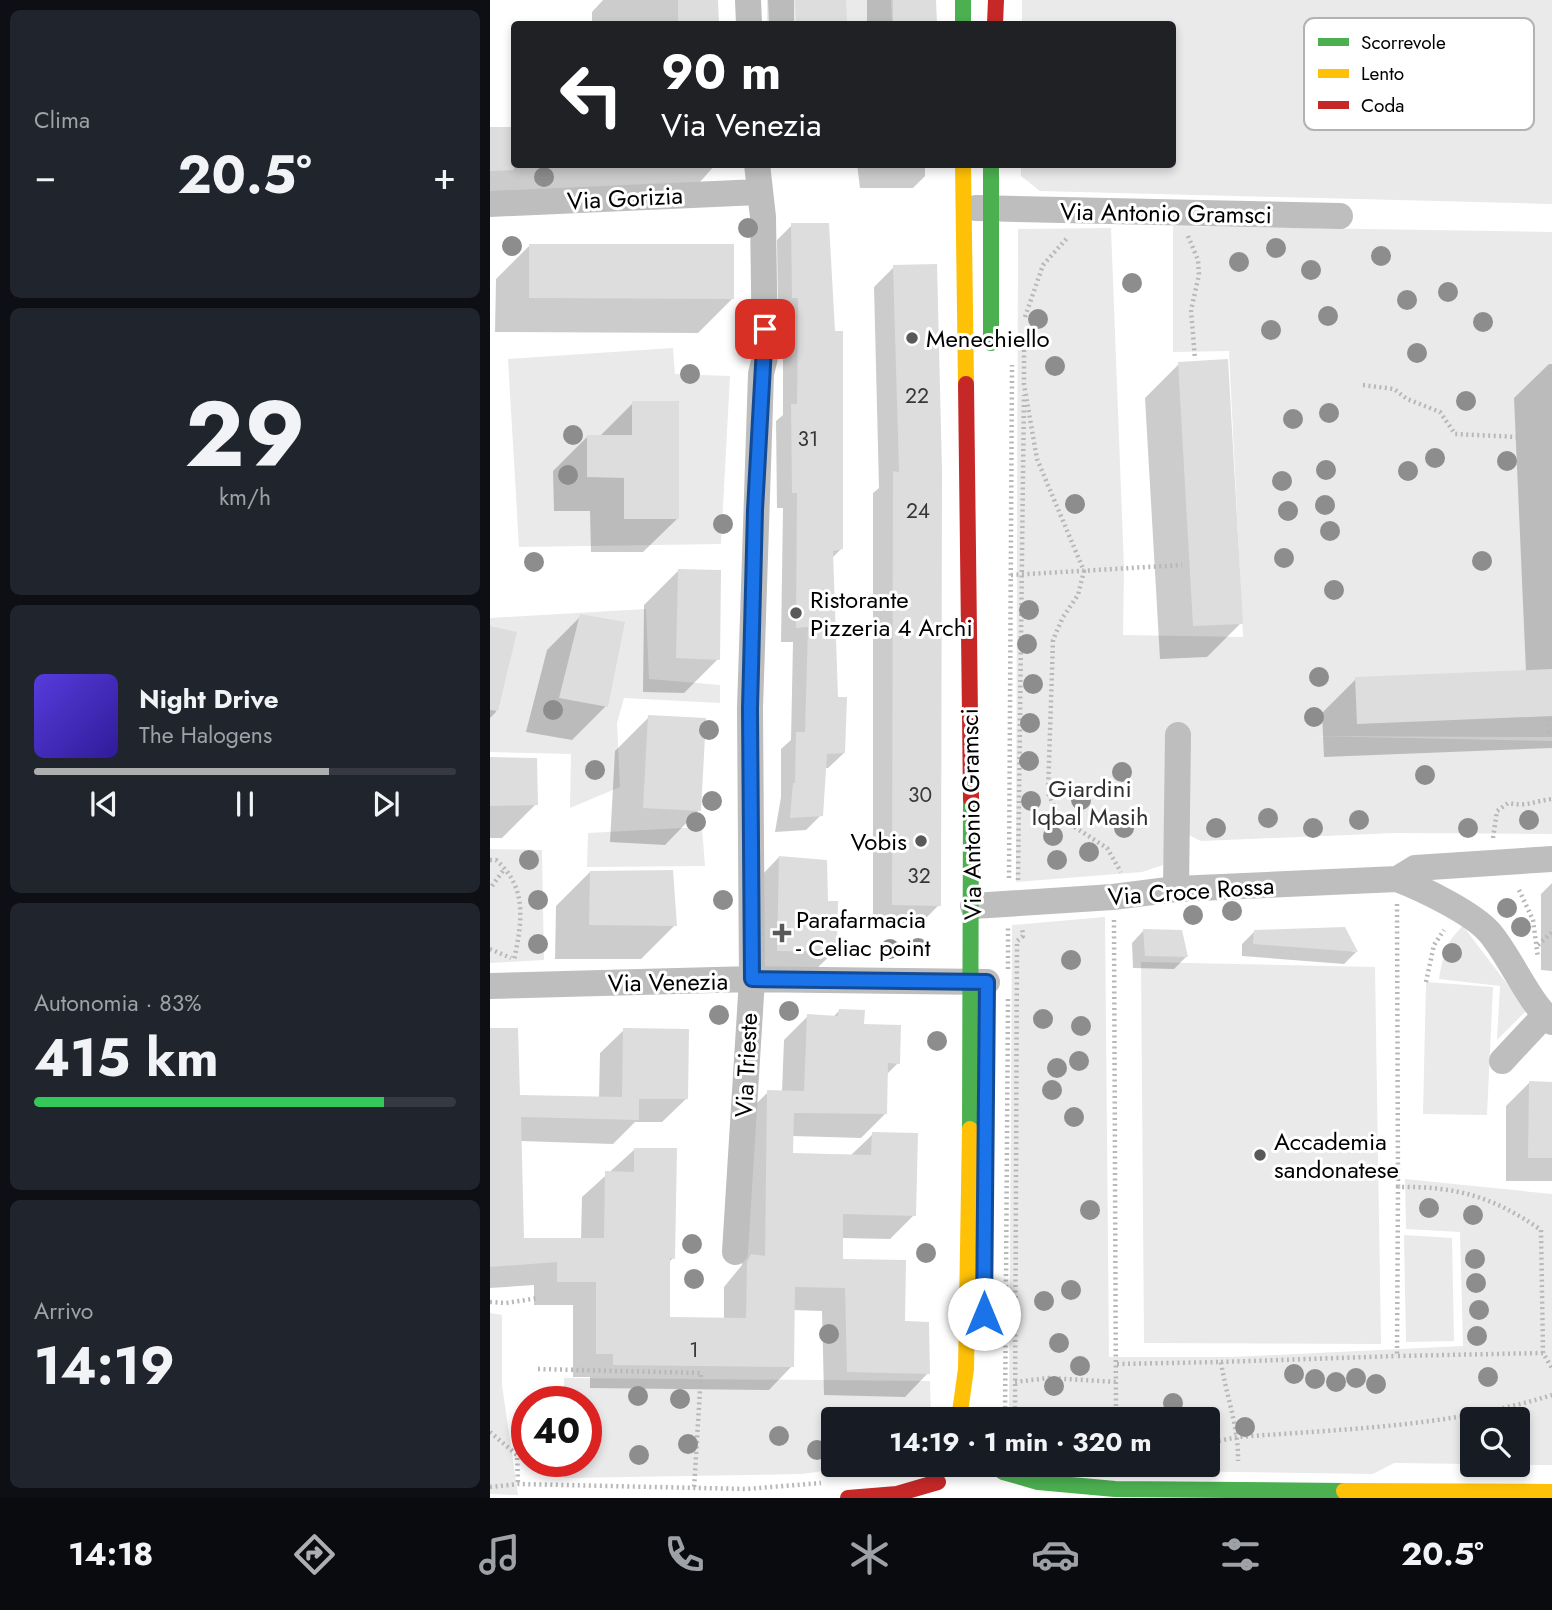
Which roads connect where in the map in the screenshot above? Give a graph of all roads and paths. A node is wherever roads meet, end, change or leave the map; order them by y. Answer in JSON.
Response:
{"nodes":[{"id":1,"x":748,"y":0,"type":"edge"},
{"id":2,"x":963,"y":0,"type":"edge"},
{"id":3,"x":996,"y":0,"type":"edge"},
{"id":4,"x":749,"y":21,"type":"edge"},
{"id":5,"x":963,"y":21,"type":"edge"},
{"id":6,"x":995,"y":21,"type":"edge"},
{"id":7,"x":757,"y":168,"type":"edge"},
{"id":8,"x":963,"y":168,"type":"edge"},
{"id":9,"x":991,"y":168,"type":"edge"},
{"id":10,"x":759,"y":192,"type":"junction"},
{"id":11,"x":490,"y":204,"type":"edge"},
{"id":12,"x":963,"y":208,"type":"junction"},
{"id":13,"x":992,"y":209,"type":"junction"},
{"id":14,"x":1178,"y":213,"type":"junction"},
{"id":15,"x":1340,"y":216,"type":"dead end"},
{"id":16,"x":1072,"y":233,"type":"dead end"},
{"id":17,"x":1023,"y":322,"type":"dead end"},
{"id":18,"x":1023,"y":347,"type":"dead end"},
{"id":19,"x":1012,"y":355,"type":"dead end"},
{"id":20,"x":991,"y":359,"type":"dead end"},
{"id":21,"x":1195,"y":359,"type":"dead end"},
{"id":22,"x":1363,"y":385,"type":"dead end"},
{"id":23,"x":1518,"y":437,"type":"dead end"},
{"id":24,"x":1182,"y":565,"type":"dead end"},
{"id":25,"x":1084,"y":571,"type":"junction"},
{"id":26,"x":1011,"y":575,"type":"junction"},
{"id":27,"x":1548,"y":719,"type":"dead end"},
{"id":28,"x":1552,"y":732,"type":"edge"},
{"id":29,"x":1178,"y":735,"type":"dead end"},
{"id":30,"x":987,"y":740,"type":"dead end"},
{"id":31,"x":1552,"y":799,"type":"edge"},
{"id":32,"x":1552,"y":859,"type":"edge"},
{"id":33,"x":490,"y":860,"type":"edge"},
{"id":34,"x":1491,"y":864,"type":"junction"},
{"id":35,"x":505,"y":869,"type":"junction"},
{"id":36,"x":1009,"y":878,"type":"dead end"},
{"id":37,"x":1396,"y":879,"type":"junction"},
{"id":38,"x":492,"y":886,"type":"dead end"},
{"id":39,"x":1176,"y":889,"type":"junction"},
{"id":40,"x":1113,"y":897,"type":"junction"},
{"id":41,"x":979,"y":904,"type":"junction"},
{"id":42,"x":1552,"y":932,"type":"edge"},
{"id":43,"x":1008,"y":945,"type":"dead end"},
{"id":44,"x":1538,"y":946,"type":"dead end"},
{"id":45,"x":514,"y":960,"type":"dead end"},
{"id":46,"x":752,"y":979,"type":"junction"},
{"id":47,"x":993,"y":982,"type":"junction"},
{"id":48,"x":490,"y":986,"type":"edge"},
{"id":49,"x":1548,"y":1019,"type":"edge"},
{"id":50,"x":1502,"y":1061,"type":"dead end"},
{"id":51,"x":1398,"y":1187,"type":"junction"},
{"id":52,"x":735,"y":1252,"type":"dead end"},
{"id":53,"x":985,"y":1259,"type":"dead end"},
{"id":54,"x":539,"y":1298,"type":"dead end"},
{"id":55,"x":490,"y":1302,"type":"edge"},
{"id":56,"x":1552,"y":1316,"type":"edge"},
{"id":57,"x":1543,"y":1317,"type":"junction"},
{"id":58,"x":1543,"y":1353,"type":"junction"},
{"id":59,"x":1397,"y":1356,"type":"junction"},
{"id":60,"x":1222,"y":1362,"type":"junction"},
{"id":61,"x":1117,"y":1364,"type":"junction"},
{"id":62,"x":1552,"y":1368,"type":"edge"},
{"id":63,"x":538,"y":1369,"type":"dead end"},
{"id":64,"x":1015,"y":1382,"type":"dead end"},
{"id":65,"x":1117,"y":1382,"type":"junction"},
{"id":66,"x":1552,"y":1395,"type":"edge"},
{"id":67,"x":960,"y":1407,"type":"edge"},
{"id":68,"x":1005,"y":1407,"type":"edge"},
{"id":69,"x":1116,"y":1407,"type":"edge"},
{"id":70,"x":490,"y":1432,"type":"edge"},
{"id":71,"x":1238,"y":1437,"type":"junction"},
{"id":72,"x":1220,"y":1441,"type":"edge"},
{"id":73,"x":1004,"y":1477,"type":"edge"},
{"id":74,"x":1025,"y":1477,"type":"edge"},
{"id":75,"x":827,"y":1482,"type":"dead end"},
{"id":76,"x":518,"y":1484,"type":"junction"},
{"id":77,"x":490,"y":1487,"type":"edge"},
{"id":78,"x":694,"y":1489,"type":"junction"},
{"id":79,"x":1552,"y":1493,"type":"edge"},
{"id":80,"x":1014,"y":1494,"type":"dead end"},
{"id":81,"x":1318,"y":1494,"type":"edge"},
{"id":82,"x":848,"y":1498,"type":"edge"},
{"id":83,"x":933,"y":1498,"type":"edge"}],
"edges":[{"from":1,"to":4,"type":"street"},
{"from":2,"to":5,"type":"street"},
{"from":3,"to":6,"type":"street"},
{"from":7,"to":10,"type":"street","name":"Via Trieste"},
{"from":8,"to":12,"type":"street","name":"Via Antonio Gramsci"},
{"from":9,"to":13,"type":"street"},
{"from":10,"to":11,"type":"street","name":"Via Gorizia"},
{"from":10,"to":46,"type":"street","name":"Via Trieste"},
{"from":12,"to":13,"type":"street","name":"Via Antonio Gramsci"},
{"from":12,"to":41,"type":"street","name":"Via Antonio Gramsci"},
{"from":13,"to":14,"type":"street","name":"Via Antonio Gramsci"},
{"from":13,"to":20,"type":"street"},
{"from":14,"to":15,"type":"street","name":"Via Antonio Gramsci"},
{"from":14,"to":21,"type":"path"},
{"from":16,"to":17,"type":"path"},
{"from":18,"to":25,"type":"path"},
{"from":19,"to":26,"type":"path"},
{"from":22,"to":23,"type":"path"},
{"from":24,"to":25,"type":"path"},
{"from":25,"to":26,"type":"path"},
{"from":25,"to":40,"type":"path"},
{"from":26,"to":36,"type":"path"},
{"from":27,"to":28,"type":"path"},
{"from":29,"to":39,"type":"street"},
{"from":30,"to":41,"type":"street","name":"Via Antonio Gramsci"},
{"from":31,"to":34,"type":"path"},
{"from":32,"to":34,"type":"street"},
{"from":33,"to":35,"type":"path"},
{"from":34,"to":37,"type":"street"},
{"from":35,"to":38,"type":"path"},
{"from":35,"to":45,"type":"path"},
{"from":37,"to":39,"type":"street","name":"Via Croce Rossa"},
{"from":37,"to":49,"type":"street"},
{"from":37,"to":51,"type":"path"},
{"from":39,"to":40,"type":"street","name":"Via Croce Rossa"},
{"from":40,"to":41,"type":"street","name":"Via Croce Rossa"},
{"from":40,"to":61,"type":"path"},
{"from":41,"to":47,"type":"street","name":"Via Antonio Gramsci"},
{"from":42,"to":44,"type":"path"},
{"from":43,"to":47,"type":"path"},
{"from":46,"to":47,"type":"street","name":"Via Venezia"},
{"from":46,"to":48,"type":"street","name":"Via Venezia"},
{"from":46,"to":52,"type":"street","name":"Via Trieste"},
{"from":47,"to":53,"type":"street","name":"Via Antonio Gramsci"},
{"from":47,"to":67,"type":"street","name":"Via Antonio Gramsci"},
{"from":47,"to":68,"type":"path"},
{"from":49,"to":50,"type":"street"},
{"from":51,"to":57,"type":"path"},
{"from":51,"to":59,"type":"path"},
{"from":54,"to":55,"type":"path"},
{"from":56,"to":57,"type":"path"},
{"from":57,"to":58,"type":"path"},
{"from":58,"to":59,"type":"path"},
{"from":58,"to":62,"type":"path"},
{"from":59,"to":60,"type":"path"},
{"from":60,"to":61,"type":"path"},
{"from":60,"to":71,"type":"path"},
{"from":61,"to":65,"type":"path"},
{"from":63,"to":78,"type":"path"},
{"from":64,"to":65,"type":"path"},
{"from":65,"to":69,"type":"path"},
{"from":66,"to":71,"type":"path"},
{"from":70,"to":76,"type":"path"},
{"from":71,"to":72,"type":"path"},
{"from":73,"to":80,"type":"street"},
{"from":74,"to":81,"type":"street"},
{"from":75,"to":78,"type":"path"},
{"from":76,"to":77,"type":"path"},
{"from":76,"to":78,"type":"path"},
{"from":79,"to":81,"type":"street"},
{"from":82,"to":83,"type":"street"}]}
